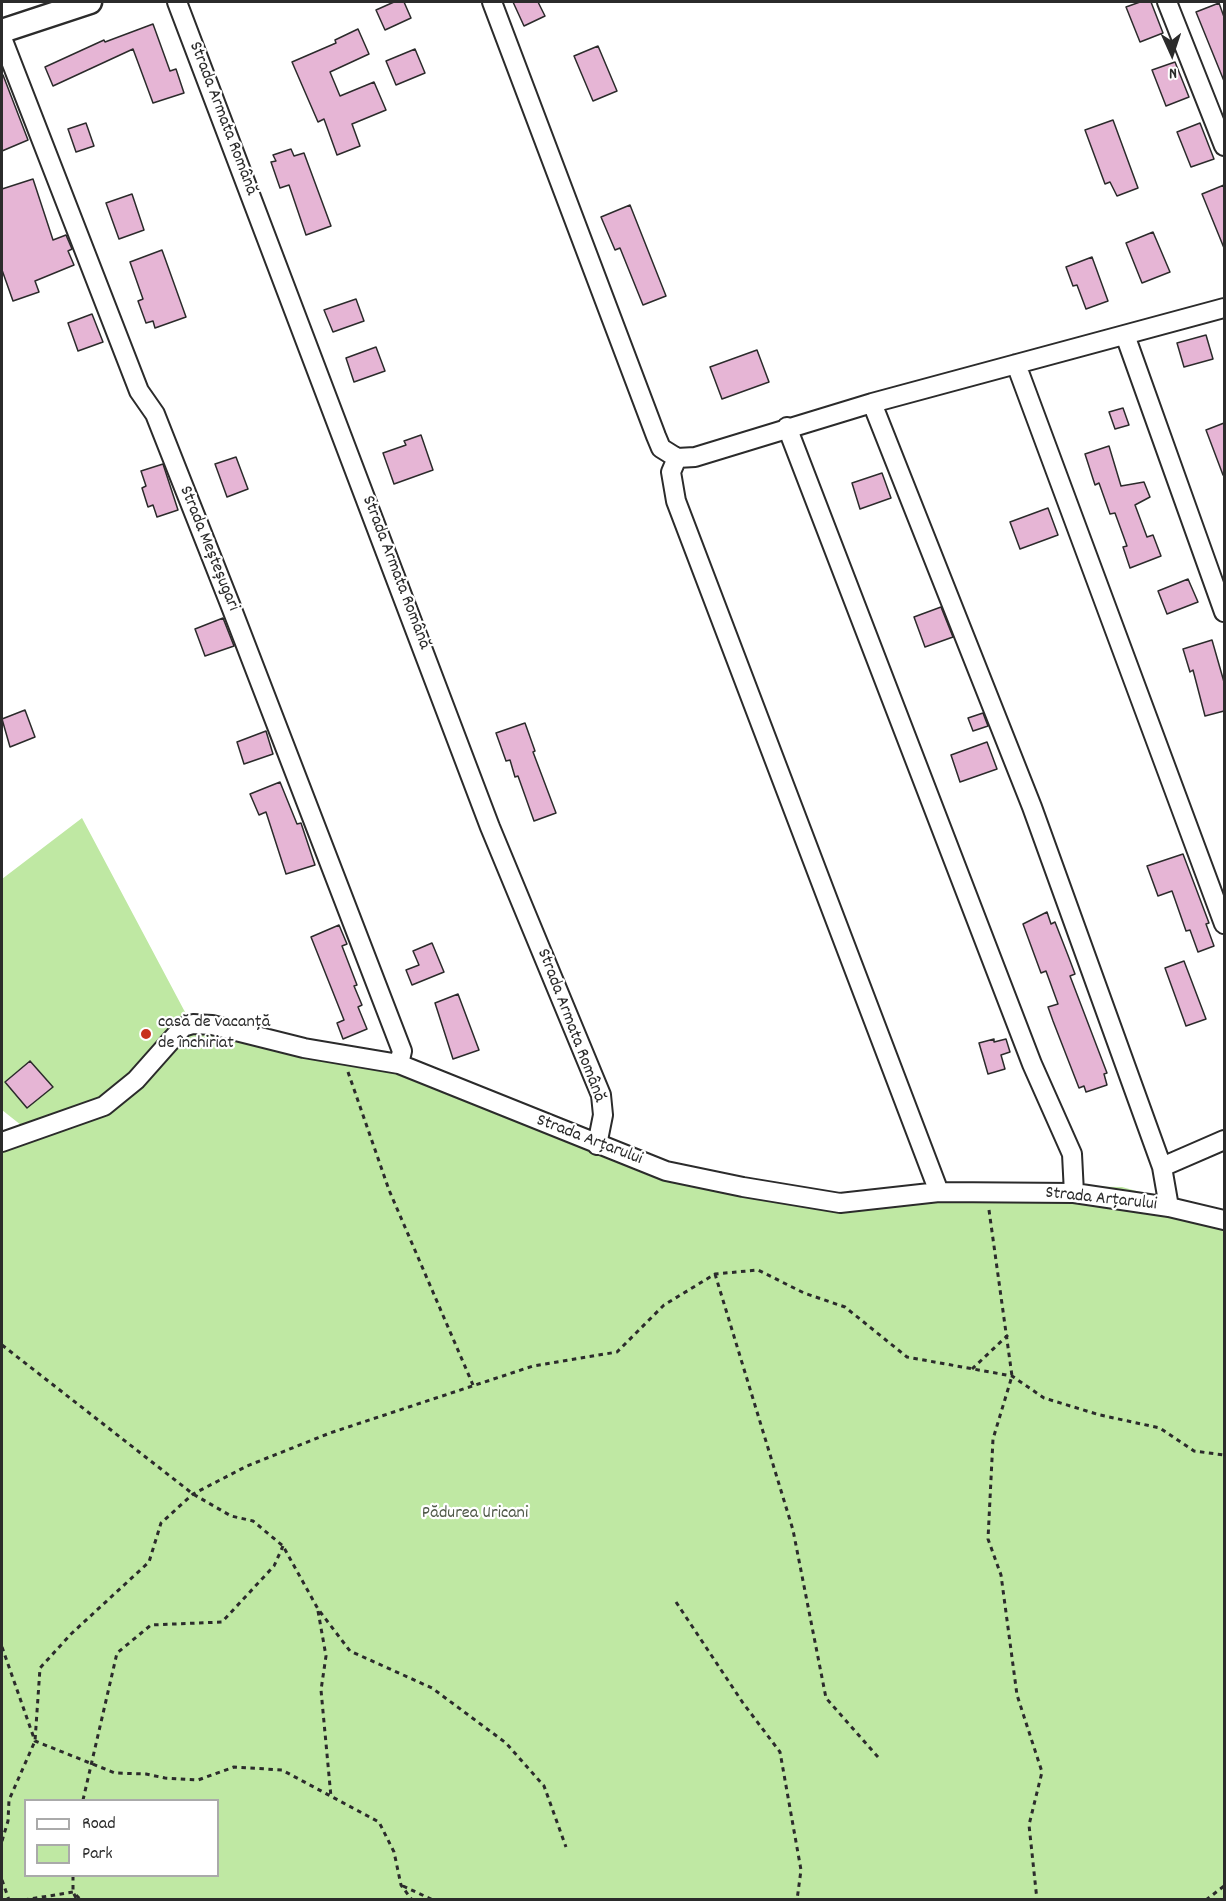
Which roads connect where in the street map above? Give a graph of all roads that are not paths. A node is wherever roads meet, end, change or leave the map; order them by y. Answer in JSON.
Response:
{"nodes":[{"id":1,"x":90,"y":2,"type":"edge"},
{"id":2,"x":177,"y":2,"type":"edge"},
{"id":3,"x":492,"y":2,"type":"edge"},
{"id":4,"x":1167,"y":2,"type":"edge"},
{"id":5,"x":2,"y":31,"type":"edge"},
{"id":6,"x":2,"y":39,"type":"edge"},
{"id":7,"x":1224,"y":146,"type":"edge"},
{"id":8,"x":1224,"y":308,"type":"edge"},
{"id":9,"x":1125,"y":335,"type":"junction"},
{"id":10,"x":1017,"y":364,"type":"junction"},
{"id":11,"x":872,"y":402,"type":"junction"},
{"id":12,"x":787,"y":427,"type":"junction"},
{"id":13,"x":677,"y":458,"type":"junction"},
{"id":14,"x":1224,"y":612,"type":"edge"},
{"id":15,"x":1224,"y":924,"type":"edge"},
{"id":16,"x":399,"y":1064,"type":"junction"},
{"id":17,"x":1224,"y":1140,"type":"edge"},
{"id":18,"x":2,"y":1142,"type":"edge"},
{"id":19,"x":597,"y":1145,"type":"junction"},
{"id":20,"x":1162,"y":1167,"type":"junction"},
{"id":21,"x":939,"y":1192,"type":"junction"},
{"id":22,"x":1074,"y":1192,"type":"junction"},
{"id":23,"x":1168,"y":1207,"type":"junction"},
{"id":24,"x":1224,"y":1220,"type":"edge"}],
"edges":[{"from":1,"to":5,"type":"main road"},
{"from":2,"to":19,"type":"street","name":"Strada Armata Română"},
{"from":3,"to":13,"type":"street"},
{"from":4,"to":7,"type":"street"},
{"from":6,"to":16,"type":"street","name":"Strada Meșteșugari"},
{"from":8,"to":9,"type":"street"},
{"from":9,"to":10,"type":"street"},
{"from":9,"to":14,"type":"street"},
{"from":10,"to":11,"type":"street"},
{"from":10,"to":15,"type":"street"},
{"from":11,"to":12,"type":"street"},
{"from":11,"to":20,"type":"street"},
{"from":12,"to":13,"type":"street"},
{"from":12,"to":22,"type":"street"},
{"from":13,"to":21,"type":"street"},
{"from":16,"to":18,"type":"street","name":"Strada Arțarului"},
{"from":16,"to":19,"type":"street","name":"Strada Arțarului"},
{"from":17,"to":20,"type":"street"},
{"from":19,"to":21,"type":"street","name":"Strada Arțarului"},
{"from":20,"to":23,"type":"street"},
{"from":21,"to":22,"type":"street","name":"Strada Arțarului"},
{"from":22,"to":23,"type":"street","name":"Strada Arțarului"},
{"from":23,"to":24,"type":"street","name":"Strada Arțarului"}]}
